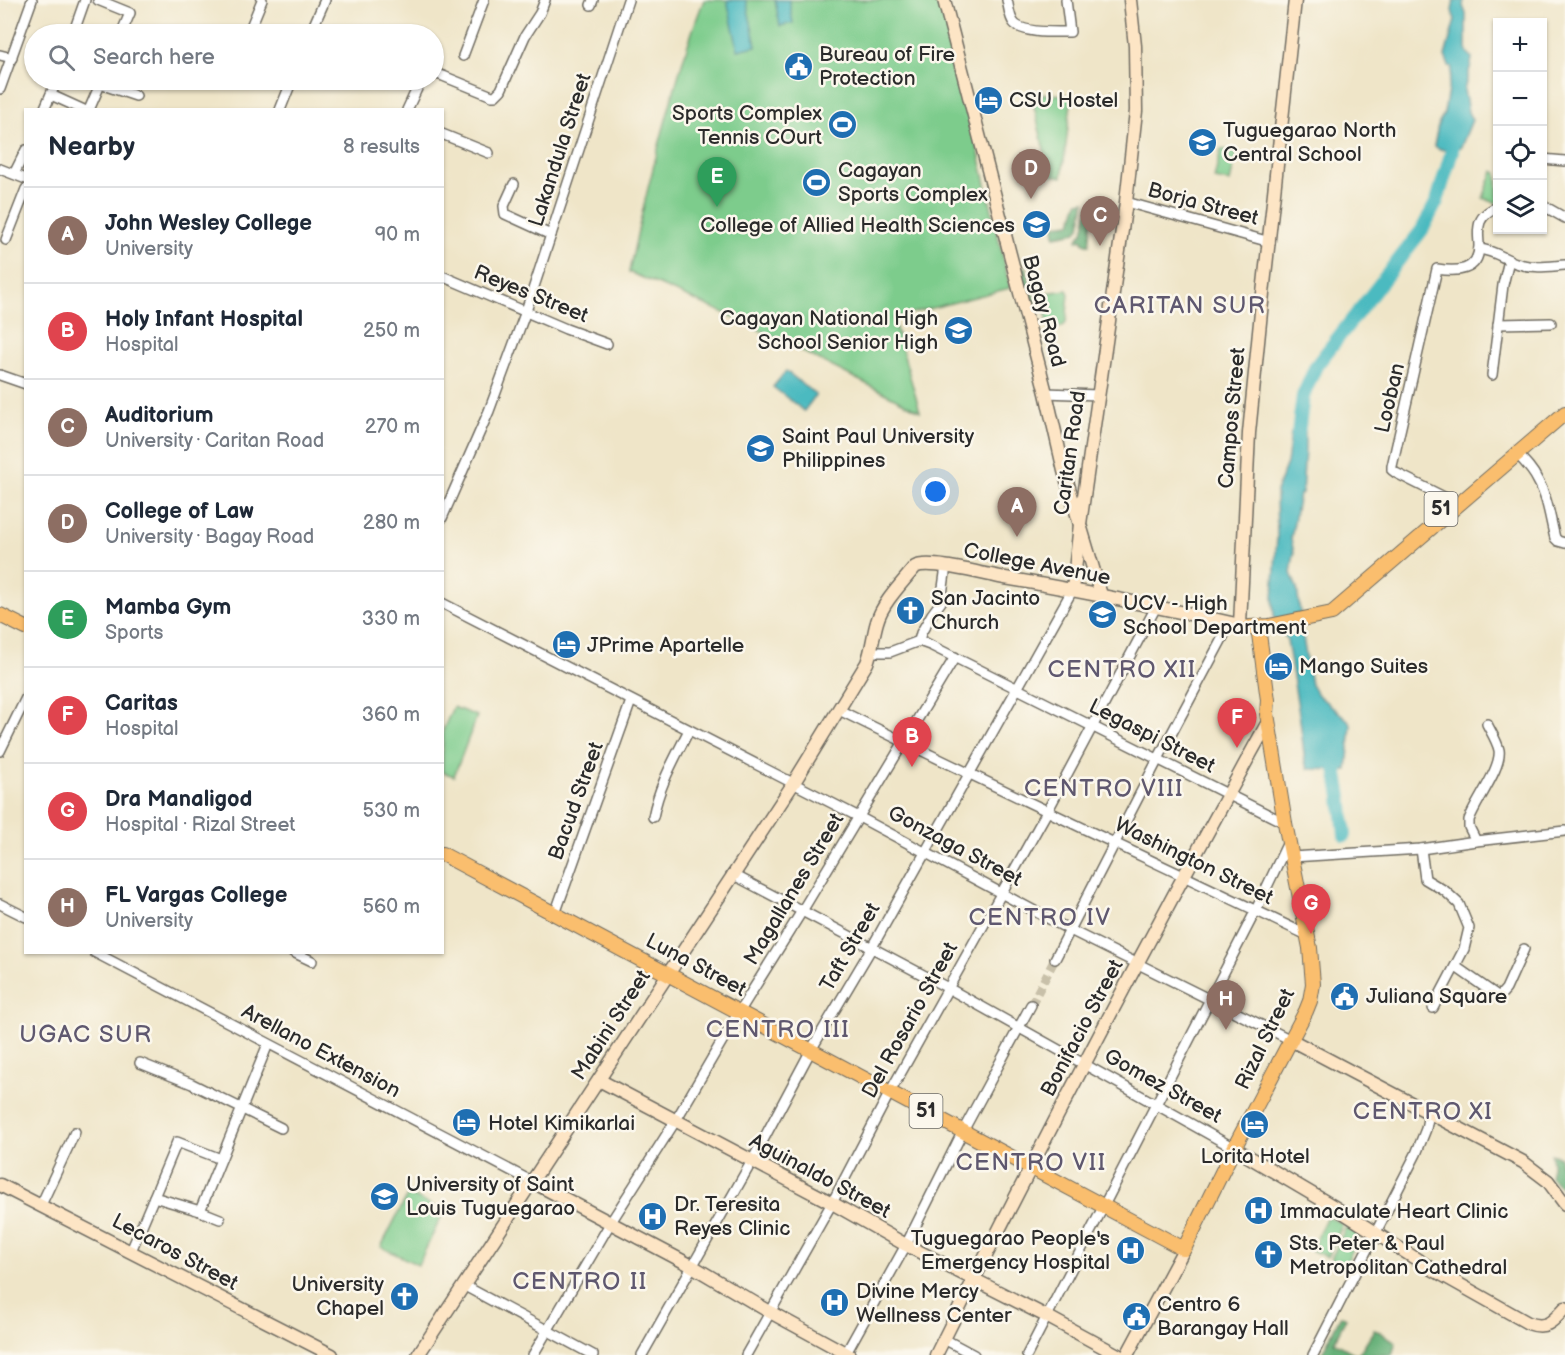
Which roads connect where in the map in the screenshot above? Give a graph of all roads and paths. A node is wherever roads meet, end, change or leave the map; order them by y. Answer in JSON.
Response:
{"nodes":[{"id":1,"x":32,"y":0,"type":"edge"},
{"id":2,"x":85,"y":0,"type":"edge"},
{"id":3,"x":262,"y":0,"type":"edge"},
{"id":4,"x":325,"y":0,"type":"edge"},
{"id":5,"x":484,"y":0,"type":"edge"},
{"id":6,"x":545,"y":0,"type":"edge"},
{"id":7,"x":628,"y":0,"type":"edge"},
{"id":8,"x":944,"y":0,"type":"edge"},
{"id":9,"x":1008,"y":0,"type":"edge"},
{"id":10,"x":1066,"y":0,"type":"edge"},
{"id":11,"x":1130,"y":0,"type":"edge"},
{"id":12,"x":1295,"y":0,"type":"edge"},
{"id":13,"x":103,"y":1,"type":"edge"},
{"id":14,"x":77,"y":24,"type":"edge"},
{"id":15,"x":125,"y":24,"type":"edge"},
{"id":16,"x":252,"y":24,"type":"edge"},
{"id":17,"x":314,"y":24,"type":"edge"},
{"id":18,"x":0,"y":55,"type":"edge"},
{"id":19,"x":463,"y":56,"type":"dead end"},
{"id":20,"x":12,"y":58,"type":"junction"},
{"id":21,"x":444,"y":75,"type":"edge"},
{"id":22,"x":0,"y":89,"type":"edge"},
{"id":23,"x":53,"y":90,"type":"edge"},
{"id":24,"x":98,"y":90,"type":"edge"},
{"id":25,"x":121,"y":90,"type":"edge"},
{"id":26,"x":288,"y":90,"type":"edge"},
{"id":27,"x":416,"y":90,"type":"edge"},
{"id":28,"x":51,"y":95,"type":"junction"},
{"id":29,"x":136,"y":96,"type":"dead end"},
{"id":30,"x":45,"y":108,"type":"edge"},
{"id":31,"x":80,"y":108,"type":"edge"},
{"id":32,"x":90,"y":108,"type":"edge"},
{"id":33,"x":281,"y":108,"type":"edge"},
{"id":34,"x":408,"y":108,"type":"edge"},
{"id":35,"x":444,"y":135,"type":"edge"},
{"id":36,"x":489,"y":153,"type":"dead end"},
{"id":37,"x":24,"y":154,"type":"edge"},
{"id":38,"x":1547,"y":159,"type":"edge"},
{"id":39,"x":1565,"y":161,"type":"edge"},
{"id":40,"x":0,"y":169,"type":"edge"},
{"id":41,"x":14,"y":174,"type":"junction"},
{"id":42,"x":24,"y":178,"type":"edge"},
{"id":43,"x":514,"y":184,"type":"dead end"},
{"id":44,"x":24,"y":194,"type":"edge"},
{"id":45,"x":1126,"y":202,"type":"junction"},
{"id":46,"x":1547,"y":208,"type":"edge"},
{"id":47,"x":1493,"y":209,"type":"edge"},
{"id":48,"x":1565,"y":218,"type":"edge"},
{"id":49,"x":551,"y":236,"type":"junction"},
{"id":50,"x":6,"y":240,"type":"dead end"},
{"id":51,"x":1270,"y":242,"type":"junction"},
{"id":52,"x":1479,"y":249,"type":"junction"},
{"id":53,"x":1509,"y":260,"type":"junction"},
{"id":54,"x":1565,"y":265,"type":"edge"},
{"id":55,"x":444,"y":277,"type":"edge"},
{"id":56,"x":526,"y":311,"type":"junction"},
{"id":57,"x":1551,"y":323,"type":"dead end"},
{"id":58,"x":1498,"y":324,"type":"junction"},
{"id":59,"x":607,"y":344,"type":"dead end"},
{"id":60,"x":0,"y":375,"type":"edge"},
{"id":61,"x":1492,"y":375,"type":"dead end"},
{"id":62,"x":24,"y":383,"type":"edge"},
{"id":63,"x":1046,"y":393,"type":"junction"},
{"id":64,"x":1098,"y":395,"type":"junction"},
{"id":65,"x":1565,"y":404,"type":"edge"},
{"id":66,"x":1565,"y":413,"type":"edge"},
{"id":67,"x":1517,"y":454,"type":"junction"},
{"id":68,"x":1450,"y":500,"type":"junction"},
{"id":69,"x":444,"y":513,"type":"edge"},
{"id":70,"x":1080,"y":524,"type":"junction"},
{"id":71,"x":1565,"y":543,"type":"edge"},
{"id":72,"x":946,"y":567,"type":"junction"},
{"id":73,"x":1073,"y":589,"type":"junction"},
{"id":74,"x":1101,"y":595,"type":"junction"},
{"id":75,"x":444,"y":604,"type":"edge"},
{"id":76,"x":1156,"y":607,"type":"junction"},
{"id":77,"x":0,"y":615,"type":"edge"},
{"id":78,"x":1317,"y":617,"type":"junction"},
{"id":79,"x":1249,"y":625,"type":"junction"},
{"id":80,"x":24,"y":627,"type":"edge"},
{"id":81,"x":919,"y":641,"type":"junction"},
{"id":82,"x":871,"y":652,"type":"junction"},
{"id":83,"x":956,"y":657,"type":"junction"},
{"id":84,"x":1017,"y":687,"type":"junction"},
{"id":85,"x":632,"y":701,"type":"junction"},
{"id":86,"x":24,"y":702,"type":"edge"},
{"id":87,"x":839,"y":710,"type":"junction"},
{"id":88,"x":1267,"y":718,"type":"junction"},
{"id":89,"x":1486,"y":724,"type":"dead end"},
{"id":90,"x":1093,"y":727,"type":"junction"},
{"id":91,"x":689,"y":730,"type":"junction"},
{"id":92,"x":903,"y":742,"type":"junction"},
{"id":93,"x":0,"y":751,"type":"edge"},
{"id":94,"x":1158,"y":759,"type":"junction"},
{"id":95,"x":969,"y":774,"type":"junction"},
{"id":96,"x":793,"y":784,"type":"junction"},
{"id":97,"x":1228,"y":794,"type":"junction"},
{"id":98,"x":1047,"y":810,"type":"junction"},
{"id":99,"x":652,"y":816,"type":"dead end"},
{"id":100,"x":859,"y":817,"type":"junction"},
{"id":101,"x":1285,"y":822,"type":"junction"},
{"id":102,"x":1565,"y":831,"type":"edge"},
{"id":103,"x":1288,"y":840,"type":"junction"},
{"id":104,"x":1476,"y":841,"type":"junction"},
{"id":105,"x":1115,"y":843,"type":"junction"},
{"id":106,"x":1421,"y":849,"type":"junction"},
{"id":107,"x":925,"y":853,"type":"junction"},
{"id":108,"x":444,"y":855,"type":"edge"},
{"id":109,"x":1292,"y":857,"type":"junction"},
{"id":110,"x":732,"y":874,"type":"junction"},
{"id":111,"x":1184,"y":876,"type":"junction"},
{"id":112,"x":1001,"y":893,"type":"junction"},
{"id":113,"x":0,"y":904,"type":"edge"},
{"id":114,"x":1256,"y":910,"type":"junction"},
{"id":115,"x":802,"y":911,"type":"junction"},
{"id":116,"x":555,"y":914,"type":"junction"},
{"id":117,"x":24,"y":916,"type":"edge"},
{"id":118,"x":1070,"y":930,"type":"junction"},
{"id":119,"x":1307,"y":935,"type":"junction"},
{"id":120,"x":871,"y":949,"type":"junction"},
{"id":121,"x":1524,"y":949,"type":"dead end"},
{"id":122,"x":97,"y":954,"type":"edge"},
{"id":123,"x":297,"y":954,"type":"edge"},
{"id":124,"x":1055,"y":958,"type":"tunnel mouth"},
{"id":125,"x":312,"y":961,"type":"dead end"},
{"id":126,"x":1137,"y":964,"type":"junction"},
{"id":127,"x":1456,"y":967,"type":"junction"},
{"id":128,"x":667,"y":973,"type":"junction"},
{"id":129,"x":948,"y":988,"type":"junction"},
{"id":130,"x":1210,"y":1000,"type":"junction"},
{"id":131,"x":1031,"y":1005,"type":"tunnel mouth"},
{"id":132,"x":1433,"y":1008,"type":"dead end"},
{"id":133,"x":740,"y":1012,"type":"junction"},
{"id":134,"x":1018,"y":1028,"type":"junction"},
{"id":135,"x":1291,"y":1040,"type":"junction"},
{"id":136,"x":268,"y":1044,"type":"junction"},
{"id":137,"x":811,"y":1050,"type":"junction"},
{"id":138,"x":140,"y":1063,"type":"dead end"},
{"id":139,"x":1084,"y":1065,"type":"junction"},
{"id":140,"x":599,"y":1080,"type":"junction"},
{"id":141,"x":890,"y":1092,"type":"junction"},
{"id":142,"x":1157,"y":1105,"type":"junction"},
{"id":143,"x":241,"y":1108,"type":"junction"},
{"id":144,"x":1429,"y":1113,"type":"junction"},
{"id":145,"x":676,"y":1120,"type":"junction"},
{"id":146,"x":281,"y":1128,"type":"dead end"},
{"id":147,"x":963,"y":1131,"type":"junction"},
{"id":148,"x":75,"y":1132,"type":"dead end"},
{"id":149,"x":1234,"y":1148,"type":"junction"},
{"id":150,"x":221,"y":1159,"type":"junction"},
{"id":151,"x":752,"y":1161,"type":"junction"},
{"id":152,"x":1031,"y":1167,"type":"junction"},
{"id":153,"x":531,"y":1181,"type":"junction"},
{"id":154,"x":0,"y":1185,"type":"edge"},
{"id":155,"x":154,"y":1197,"type":"junction"},
{"id":156,"x":832,"y":1203,"type":"junction"},
{"id":157,"x":1565,"y":1204,"type":"edge"},
{"id":158,"x":41,"y":1205,"type":"junction"},
{"id":159,"x":1104,"y":1206,"type":"junction"},
{"id":160,"x":200,"y":1211,"type":"junction"},
{"id":161,"x":220,"y":1219,"type":"dead end"},
{"id":162,"x":611,"y":1222,"type":"junction"},
{"id":163,"x":1376,"y":1233,"type":"junction"},
{"id":164,"x":906,"y":1245,"type":"junction"},
{"id":165,"x":1184,"y":1249,"type":"junction"},
{"id":166,"x":131,"y":1251,"type":"junction"},
{"id":167,"x":692,"y":1266,"type":"junction"},
{"id":168,"x":975,"y":1279,"type":"junction"},
{"id":169,"x":462,"y":1285,"type":"junction"},
{"id":170,"x":1565,"y":1308,"type":"edge"},
{"id":171,"x":770,"y":1312,"type":"junction"},
{"id":172,"x":1048,"y":1317,"type":"junction"},
{"id":173,"x":548,"y":1330,"type":"junction"},
{"id":174,"x":944,"y":1339,"type":"junction"},
{"id":175,"x":847,"y":1354,"type":"edge"},
{"id":176,"x":332,"y":1355,"type":"edge"},
{"id":177,"x":418,"y":1355,"type":"edge"},
{"id":178,"x":533,"y":1355,"type":"edge"},
{"id":179,"x":593,"y":1355,"type":"edge"},
{"id":180,"x":642,"y":1355,"type":"edge"},
{"id":181,"x":746,"y":1355,"type":"edge"},
{"id":182,"x":936,"y":1355,"type":"edge"},
{"id":183,"x":974,"y":1355,"type":"edge"},
{"id":184,"x":1028,"y":1355,"type":"edge"},
{"id":185,"x":1118,"y":1355,"type":"edge"},
{"id":186,"x":1127,"y":1355,"type":"edge"},
{"id":187,"x":1312,"y":1355,"type":"edge"}],
"edges":[{"from":1,"to":20,"type":"street"},
{"from":2,"to":14,"type":"street"},
{"from":3,"to":16,"type":"street"},
{"from":4,"to":17,"type":"street"},
{"from":5,"to":19,"type":"street"},
{"from":6,"to":21,"type":"street"},
{"from":7,"to":49,"type":"street","name":"Lakandula Street"},
{"from":8,"to":63,"type":"street","name":"Bagay Road"},
{"from":9,"to":10,"type":"street"},
{"from":11,"to":45,"type":"street","name":"Caritan Road"},
{"from":12,"to":51,"type":"street","name":"Campos Street"},
{"from":13,"to":15,"type":"street"},
{"from":18,"to":20,"type":"street"},
{"from":20,"to":22,"type":"street"},
{"from":23,"to":28,"type":"street"},
{"from":24,"to":32,"type":"street"},
{"from":25,"to":29,"type":"street"},
{"from":26,"to":33,"type":"street"},
{"from":27,"to":34,"type":"street"},
{"from":28,"to":30,"type":"street"},
{"from":28,"to":31,"type":"street"},
{"from":35,"to":36,"type":"street"},
{"from":37,"to":41,"type":"street"},
{"from":38,"to":39,"type":"street"},
{"from":40,"to":41,"type":"street"},
{"from":41,"to":42,"type":"street"},
{"from":43,"to":49,"type":"street"},
{"from":44,"to":50,"type":"street"},
{"from":45,"to":51,"type":"street","name":"Borja Street"},
{"from":45,"to":64,"type":"street","name":"Caritan Road"},
{"from":46,"to":48,"type":"street"},
{"from":47,"to":52,"type":"street"},
{"from":49,"to":56,"type":"street","name":"Lakandula Street"},
{"from":51,"to":79,"type":"street","name":"Campos Street"},
{"from":52,"to":53,"type":"street"},
{"from":52,"to":68,"type":"street","name":"Looban"},
{"from":53,"to":54,"type":"street"},
{"from":53,"to":58,"type":"street"},
{"from":55,"to":56,"type":"street","name":"Reyes Street"},
{"from":56,"to":59,"type":"street","name":"Reyes Street"},
{"from":56,"to":69,"type":"street","name":"Lakandula Street"},
{"from":57,"to":58,"type":"street"},
{"from":58,"to":61,"type":"street"},
{"from":60,"to":62,"type":"street"},
{"from":63,"to":64,"type":"street"},
{"from":63,"to":70,"type":"street","name":"Bagay Road"},
{"from":64,"to":70,"type":"street","name":"Caritan Road"},
{"from":65,"to":68,"type":"main road","number":"51"},
{"from":66,"to":67,"type":"main road","number":"51"},
{"from":67,"to":71,"type":"street"},
{"from":67,"to":78,"type":"main road","number":"51"},
{"from":68,"to":78,"type":"main road","number":"51"},
{"from":70,"to":73,"type":"street","name":"Caritan Road"},
{"from":70,"to":74,"type":"street","name":"Bagay Road"},
{"from":72,"to":73,"type":"street","name":"College Avenue"},
{"from":72,"to":81,"type":"street"},
{"from":72,"to":82,"type":"street","name":"College Avenue"},
{"from":73,"to":74,"type":"street","name":"College Avenue"},
{"from":73,"to":84,"type":"street","name":"Taft Street"},
{"from":74,"to":76,"type":"street","name":"College Avenue"},
{"from":75,"to":85,"type":"street","name":"Gonzaga Street"},
{"from":76,"to":79,"type":"street","name":"College Avenue"},
{"from":76,"to":90,"type":"street","name":"Del Rosario Street"},
{"from":77,"to":80,"type":"main road"},
{"from":78,"to":79,"type":"main road","number":"51"},
{"from":79,"to":88,"type":"main road","name":"Rizal Street"},
{"from":79,"to":94,"type":"street"},
{"from":81,"to":82,"type":"street"},
{"from":81,"to":83,"type":"street","name":"Legaspi Street"},
{"from":82,"to":87,"type":"street","name":"Mabini Street"},
{"from":83,"to":84,"type":"street","name":"Legaspi Street"},
{"from":83,"to":92,"type":"street","name":"Magallanes Street"},
{"from":84,"to":90,"type":"street","name":"Legaspi Street"},
{"from":84,"to":95,"type":"street","name":"Taft Street"},
{"from":85,"to":91,"type":"street","name":"Gonzaga Street"},
{"from":85,"to":116,"type":"street","name":"Bacud Street"},
{"from":86,"to":93,"type":"street"},
{"from":87,"to":92,"type":"street","name":"Washington Street"},
{"from":87,"to":96,"type":"street","name":"Mabini Street"},
{"from":88,"to":97,"type":"street","name":"Bonifacio Street"},
{"from":88,"to":101,"type":"main road","name":"Rizal Street"},
{"from":89,"to":104,"type":"street"},
{"from":90,"to":94,"type":"street","name":"Legaspi Street"},
{"from":90,"to":98,"type":"street","name":"Del Rosario Street"},
{"from":91,"to":96,"type":"street","name":"Gonzaga Street"},
{"from":91,"to":99,"type":"street"},
{"from":92,"to":95,"type":"street","name":"Washington Street"},
{"from":92,"to":100,"type":"street","name":"Magallanes Street"},
{"from":94,"to":97,"type":"street","name":"Legaspi Street"},
{"from":94,"to":105,"type":"street"},
{"from":95,"to":98,"type":"street","name":"Washington Street"},
{"from":95,"to":107,"type":"street","name":"Taft Street"},
{"from":96,"to":100,"type":"street","name":"Gonzaga Street"},
{"from":96,"to":110,"type":"street","name":"Mabini Street"},
{"from":97,"to":101,"type":"street","name":"Legaspi Street"},
{"from":97,"to":111,"type":"street","name":"Bonifacio Street"},
{"from":98,"to":105,"type":"street","name":"Washington Street"},
{"from":98,"to":112,"type":"street","name":"Del Rosario Street"},
{"from":100,"to":107,"type":"street","name":"Gonzaga Street"},
{"from":100,"to":115,"type":"street","name":"Magallanes Street"},
{"from":101,"to":103,"type":"main road","name":"Rizal Street"},
{"from":102,"to":104,"type":"street"},
{"from":103,"to":109,"type":"main road","name":"Rizal Street"},
{"from":103,"to":114,"type":"street"},
{"from":104,"to":106,"type":"street"},
{"from":105,"to":111,"type":"street","name":"Washington Street"},
{"from":105,"to":118,"type":"street"},
{"from":106,"to":109,"type":"street"},
{"from":106,"to":127,"type":"street"},
{"from":107,"to":112,"type":"street","name":"Gonzaga Street"},
{"from":107,"to":120,"type":"street","name":"Taft Street"},
{"from":108,"to":116,"type":"main road","name":"Luna Street","number":"51"},
{"from":109,"to":119,"type":"main road","name":"Rizal Street"},
{"from":110,"to":115,"type":"street","name":"Gomez Street"},
{"from":110,"to":128,"type":"street","name":"Mabini Street"},
{"from":111,"to":114,"type":"street","name":"Washington Street"},
{"from":111,"to":126,"type":"street","name":"Bonifacio Street"},
{"from":112,"to":118,"type":"street","name":"Gonzaga Street"},
{"from":112,"to":129,"type":"street","name":"Del Rosario Street"},
{"from":113,"to":117,"type":"street"},
{"from":114,"to":119,"type":"street","name":"Washington Street"},
{"from":114,"to":130,"type":"street"},
{"from":115,"to":120,"type":"street","name":"Gomez Street"},
{"from":115,"to":133,"type":"street","name":"Magallanes Street"},
{"from":116,"to":128,"type":"main road","name":"Luna Street","number":"51"},
{"from":118,"to":124,"type":"street"},
{"from":118,"to":126,"type":"street","name":"Gonzaga Street"},
{"from":119,"to":135,"type":"main road","name":"Rizal Street"},
{"from":120,"to":129,"type":"street","name":"Gomez Street"},
{"from":120,"to":137,"type":"street","name":"Taft Street"},
{"from":121,"to":127,"type":"street"},
{"from":122,"to":136,"type":"street","name":"Arellano Extension"},
{"from":123,"to":125,"type":"street"},
{"from":126,"to":130,"type":"street","name":"Gonzaga Street"},
{"from":126,"to":139,"type":"street","name":"Bonifacio Street"},
{"from":127,"to":132,"type":"street"},
{"from":128,"to":133,"type":"main road","name":"Luna Street","number":"51"},
{"from":128,"to":140,"type":"street","name":"Mabini Street"},
{"from":129,"to":134,"type":"street","name":"Gomez Street"},
{"from":129,"to":141,"type":"street","name":"Del Rosario Street"},
{"from":130,"to":135,"type":"street","name":"Gonzaga Street"},
{"from":130,"to":142,"type":"street"},
{"from":131,"to":134,"type":"street"},
{"from":133,"to":137,"type":"main road","name":"Luna Street","number":"51"},
{"from":133,"to":145,"type":"street","name":"Magallanes Street"},
{"from":134,"to":139,"type":"street","name":"Gomez Street"},
{"from":134,"to":147,"type":"street"},
{"from":135,"to":144,"type":"street","name":"Gonzaga Street"},
{"from":135,"to":149,"type":"main road","name":"Rizal Street"},
{"from":136,"to":143,"type":"street"},
{"from":136,"to":153,"type":"street","name":"Arellano Extension"},
{"from":137,"to":141,"type":"main road","name":"Luna Street","number":"51"},
{"from":137,"to":151,"type":"street","name":"Taft Street"},
{"from":138,"to":143,"type":"street"},
{"from":139,"to":142,"type":"street","name":"Gomez Street"},
{"from":139,"to":152,"type":"street","name":"Bonifacio Street"},
{"from":140,"to":145,"type":"street","name":"Aguinaldo Street"},
{"from":140,"to":153,"type":"street","name":"Mabini Street"},
{"from":141,"to":147,"type":"main road","name":"Luna Street","number":"51"},
{"from":141,"to":156,"type":"street","name":"Del Rosario Street"},
{"from":142,"to":149,"type":"street","name":"Gomez Street"},
{"from":142,"to":159,"type":"street"},
{"from":143,"to":146,"type":"street"},
{"from":143,"to":150,"type":"street"},
{"from":144,"to":157,"type":"street","name":"Gonzaga Street"},
{"from":144,"to":163,"type":"street"},
{"from":145,"to":151,"type":"street","name":"Aguinaldo Street"},
{"from":145,"to":162,"type":"street","name":"Magallanes Street"},
{"from":147,"to":152,"type":"main road","name":"Luna Street","number":"51"},
{"from":147,"to":164,"type":"street"},
{"from":148,"to":158,"type":"street"},
{"from":149,"to":163,"type":"street","name":"Gomez Street"},
{"from":149,"to":165,"type":"main road","name":"Rizal Street"},
{"from":150,"to":155,"type":"street"},
{"from":150,"to":160,"type":"street"},
{"from":151,"to":156,"type":"street","name":"Aguinaldo Street"},
{"from":151,"to":167,"type":"street","name":"Taft Street"},
{"from":152,"to":159,"type":"main road","name":"Luna Street","number":"51"},
{"from":152,"to":168,"type":"street","name":"Bonifacio Street"},
{"from":153,"to":162,"type":"street"},
{"from":153,"to":169,"type":"street","name":"Mabini Street"},
{"from":154,"to":158,"type":"street","name":"Lecaros Street"},
{"from":155,"to":160,"type":"street"},
{"from":155,"to":166,"type":"street"},
{"from":156,"to":164,"type":"street","name":"Aguinaldo Street"},
{"from":156,"to":171,"type":"street","name":"Del Rosario Street"},
{"from":158,"to":166,"type":"street","name":"Lecaros Street"},
{"from":159,"to":165,"type":"main road","name":"Luna Street","number":"51"},
{"from":159,"to":172,"type":"street"},
{"from":160,"to":161,"type":"street"},
{"from":162,"to":167,"type":"street"},
{"from":162,"to":173,"type":"street","name":"Magallanes Street"},
{"from":163,"to":170,"type":"street","name":"Gomez Street"},
{"from":163,"to":187,"type":"street"},
{"from":164,"to":168,"type":"street","name":"Aguinaldo Street"},
{"from":164,"to":175,"type":"street"},
{"from":165,"to":186,"type":"street","name":"Rizal Street"},
{"from":166,"to":176,"type":"street","name":"Lecaros Street"},
{"from":167,"to":171,"type":"street"},
{"from":167,"to":180,"type":"street","name":"Taft Street"},
{"from":168,"to":172,"type":"street","name":"Aguinaldo Street"},
{"from":168,"to":174,"type":"street","name":"Bonifacio Street"},
{"from":169,"to":173,"type":"street"},
{"from":169,"to":177,"type":"street","name":"Mabini Street"},
{"from":171,"to":175,"type":"street"},
{"from":171,"to":181,"type":"street","name":"Del Rosario Street"},
{"from":172,"to":184,"type":"street"},
{"from":172,"to":185,"type":"street","name":"Aguinaldo Street"},
{"from":173,"to":178,"type":"street","name":"Magallanes Street"},
{"from":173,"to":179,"type":"street"},
{"from":174,"to":182,"type":"street","name":"Bonifacio Street"},
{"from":174,"to":183,"type":"street"}]}
